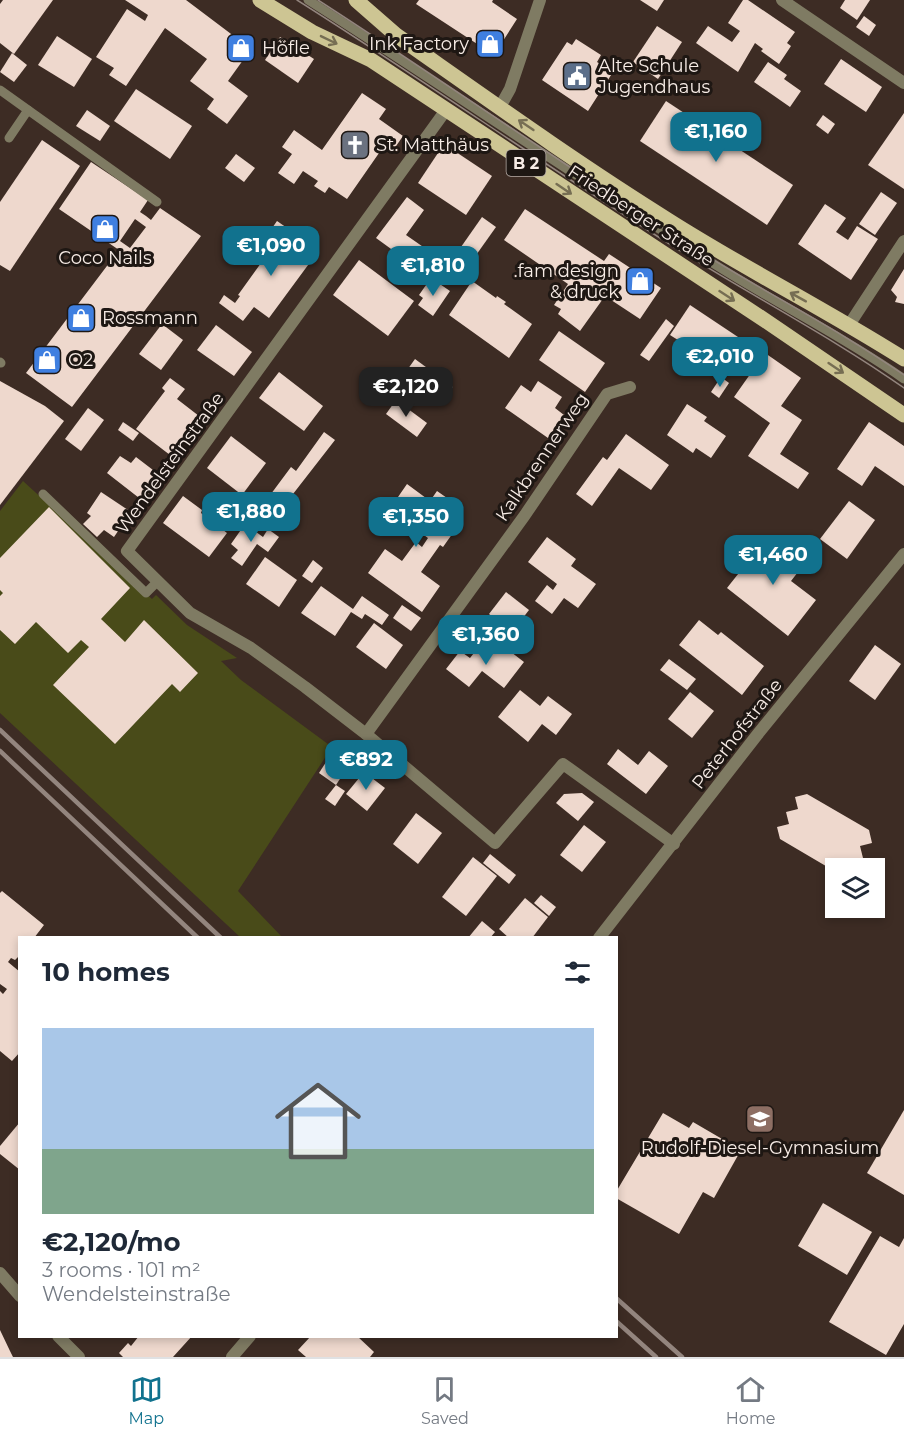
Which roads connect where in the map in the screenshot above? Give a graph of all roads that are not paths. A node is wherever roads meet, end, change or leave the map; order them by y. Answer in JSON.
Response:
{"nodes":[{"id":1,"x":260,"y":0,"type":"edge"},
{"id":2,"x":308,"y":0,"type":"edge"},
{"id":3,"x":356,"y":0,"type":"edge"},
{"id":4,"x":540,"y":0,"type":"edge"},
{"id":5,"x":782,"y":0,"type":"edge"},
{"id":6,"x":904,"y":83,"type":"edge"},
{"id":7,"x":0,"y":90,"type":"edge"},
{"id":8,"x":500,"y":107,"type":"junction"},
{"id":9,"x":28,"y":110,"type":"junction"},
{"id":10,"x":446,"y":110,"type":"junction"},
{"id":11,"x":9,"y":138,"type":"dead end"},
{"id":12,"x":157,"y":202,"type":"dead end"},
{"id":13,"x":904,"y":241,"type":"edge"},
{"id":14,"x":849,"y":325,"type":"junction"},
{"id":15,"x":904,"y":359,"type":"edge"},
{"id":16,"x":904,"y":379,"type":"edge"},
{"id":17,"x":630,"y":387,"type":"dead end"},
{"id":18,"x":904,"y":415,"type":"edge"},
{"id":19,"x":43,"y":494,"type":"dead end"},
{"id":20,"x":904,"y":554,"type":"edge"},
{"id":21,"x":158,"y":581,"type":"junction"},
{"id":22,"x":366,"y":734,"type":"junction"},
{"id":23,"x":675,"y":844,"type":"junction"},
{"id":24,"x":601,"y":936,"type":"edge"},
{"id":25,"x":0,"y":1273,"type":"edge"},
{"id":26,"x":18,"y":1294,"type":"edge"},
{"id":27,"x":59,"y":1338,"type":"edge"},
{"id":28,"x":248,"y":1338,"type":"edge"},
{"id":29,"x":79,"y":1357,"type":"edge"},
{"id":30,"x":232,"y":1357,"type":"edge"}],
"edges":[{"from":1,"to":10,"type":"main road","name":"Friedberger Straße","number":"B 2","one_way":true},
{"from":2,"to":16,"type":"lane"},
{"from":3,"to":8,"type":"main road","name":"Friedberger Straße","number":"B 2"},
{"from":4,"to":8,"type":"street"},
{"from":5,"to":6,"type":"street"},
{"from":7,"to":9,"type":"lane"},
{"from":14,"to":8,"type":"main road","name":"Friedberger Straße","number":"B 2","one_way":true},
{"from":9,"to":11,"type":"lane"},
{"from":9,"to":12,"type":"lane"},
{"from":10,"to":18,"type":"main road","name":"Friedberger Straße","number":"B 2","one_way":true},
{"from":10,"to":21,"type":"street","name":"Wendelsteinstraße"},
{"from":13,"to":14,"type":"street"},
{"from":14,"to":15,"type":"main road","name":"Friedberger Straße","number":"B 2"},
{"from":17,"to":22,"type":"street","name":"Kalkbrennerweg"},
{"from":19,"to":21,"type":"lane"},
{"from":20,"to":23,"type":"street","name":"Peterhofstraße"},
{"from":21,"to":22,"type":"street","name":"Wendelsteinstraße"},
{"from":22,"to":23,"type":"street","name":"Wendelsteinstraße"},
{"from":23,"to":24,"type":"street","name":"Peterhofstraße"},
{"from":25,"to":26,"type":"street"},
{"from":27,"to":29,"type":"street"},
{"from":28,"to":30,"type":"street"}]}
